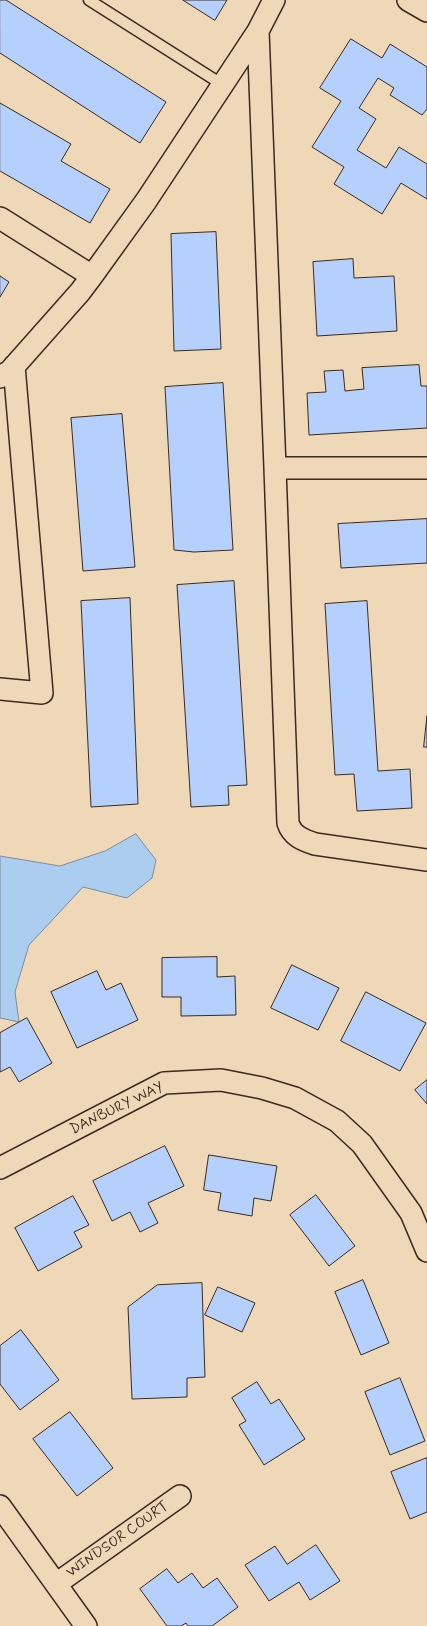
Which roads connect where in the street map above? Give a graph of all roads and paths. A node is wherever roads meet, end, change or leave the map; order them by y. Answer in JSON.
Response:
{"nodes":[{"id":1,"x":89,"y":0,"type":"edge"},
{"id":2,"x":274,"y":0,"type":"edge"},
{"id":3,"x":408,"y":0,"type":"edge"},
{"id":4,"x":427,"y":11,"type":"edge"},
{"id":5,"x":258,"y":31,"type":"junction"},
{"id":6,"x":223,"y":85,"type":"junction"},
{"id":7,"x":0,"y":218,"type":"edge"},
{"id":8,"x":92,"y":276,"type":"junction"},
{"id":9,"x":7,"y":372,"type":"edge"},
{"id":10,"x":275,"y":468,"type":"junction"},
{"id":11,"x":427,"y":468,"type":"edge"},
{"id":12,"x":0,"y":689,"type":"edge"},
{"id":13,"x":427,"y":860,"type":"edge"},
{"id":14,"x":0,"y":1168,"type":"edge"},
{"id":15,"x":427,"y":1251,"type":"edge"},
{"id":16,"x":180,"y":1496,"type":"dead end"},
{"id":17,"x":0,"y":1506,"type":"edge"},
{"id":18,"x":56,"y":1584,"type":"junction"},
{"id":19,"x":86,"y":1626,"type":"edge"}],
"edges":[{"from":1,"to":6,"type":"lane"},
{"from":2,"to":5,"type":"street"},
{"from":3,"to":4,"type":"street"},
{"from":5,"to":6,"type":"street"},
{"from":5,"to":10,"type":"street"},
{"from":6,"to":8,"type":"street"},
{"from":7,"to":8,"type":"street"},
{"from":8,"to":9,"type":"street"},
{"from":9,"to":12,"type":"street"},
{"from":10,"to":11,"type":"street"},
{"from":10,"to":13,"type":"street"},
{"from":14,"to":15,"type":"street","name":"DANBURY WAY"},
{"from":16,"to":18,"type":"street","name":"WINDSOR COURT"},
{"from":17,"to":18,"type":"street"},
{"from":18,"to":19,"type":"street"}]}
